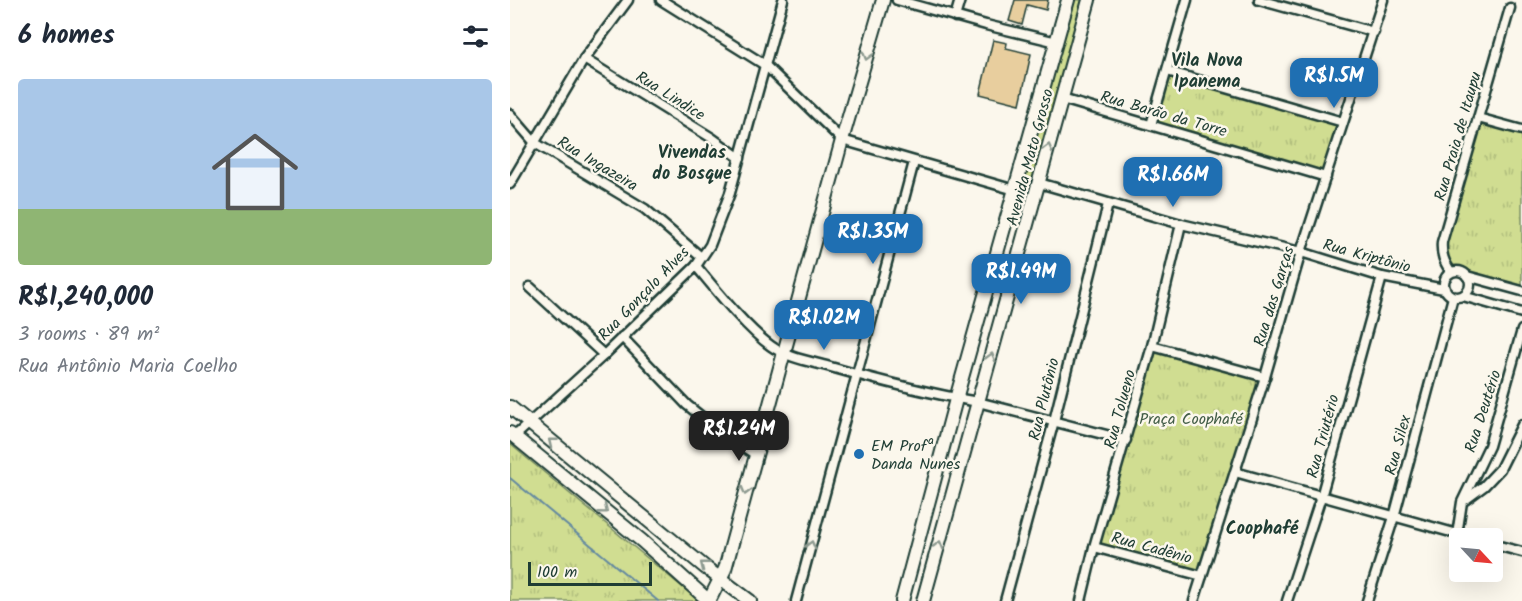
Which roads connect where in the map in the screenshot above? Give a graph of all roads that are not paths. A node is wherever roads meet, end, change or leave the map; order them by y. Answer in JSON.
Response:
{"nodes":[{"id":1,"x":628,"y":0,"type":"edge"},
{"id":2,"x":662,"y":0,"type":"edge"},
{"id":3,"x":783,"y":0,"type":"edge"},
{"id":4,"x":883,"y":0,"type":"edge"},
{"id":5,"x":897,"y":0,"type":"edge"},
{"id":6,"x":960,"y":0,"type":"edge"},
{"id":7,"x":1068,"y":0,"type":"edge"},
{"id":8,"x":1089,"y":0,"type":"edge"},
{"id":9,"x":1187,"y":0,"type":"edge"},
{"id":10,"x":1258,"y":0,"type":"edge"},
{"id":11,"x":1383,"y":0,"type":"edge"},
{"id":12,"x":1271,"y":2,"type":"edge"},
{"id":13,"x":1510,"y":8,"type":"dead end"},
{"id":14,"x":955,"y":17,"type":"junction"},
{"id":15,"x":1374,"y":32,"type":"junction"},
{"id":16,"x":1057,"y":42,"type":"junction"},
{"id":17,"x":1072,"y":56,"type":"junction"},
{"id":18,"x":584,"y":59,"type":"junction"},
{"id":19,"x":765,"y":65,"type":"junction"},
{"id":20,"x":1167,"y":71,"type":"junction"},
{"id":21,"x":1062,"y":99,"type":"junction"},
{"id":22,"x":510,"y":114,"type":"edge"},
{"id":23,"x":1478,"y":118,"type":"junction"},
{"id":24,"x":1343,"y":122,"type":"junction"},
{"id":25,"x":1151,"y":124,"type":"junction"},
{"id":26,"x":1522,"y":130,"type":"edge"},
{"id":27,"x":842,"y":140,"type":"junction"},
{"id":28,"x":535,"y":143,"type":"junction"},
{"id":29,"x":740,"y":158,"type":"junction"},
{"id":30,"x":914,"y":162,"type":"junction"},
{"id":31,"x":1022,"y":163,"type":"junction"},
{"id":32,"x":1326,"y":177,"type":"junction"},
{"id":33,"x":1039,"y":183,"type":"junction"},
{"id":34,"x":510,"y":184,"type":"edge"},
{"id":35,"x":1015,"y":190,"type":"junction"},
{"id":36,"x":1108,"y":204,"type":"junction"},
{"id":37,"x":1181,"y":224,"type":"junction"},
{"id":38,"x":1301,"y":252,"type":"junction"},
{"id":39,"x":701,"y":257,"type":"junction"},
{"id":40,"x":696,"y":266,"type":"junction"},
{"id":41,"x":1451,"y":272,"type":"junction"},
{"id":42,"x":1467,"y":276,"type":"junction"},
{"id":43,"x":1382,"y":277,"type":"junction"},
{"id":44,"x":530,"y":287,"type":"dead end"},
{"id":45,"x":1444,"y":289,"type":"junction"},
{"id":46,"x":1522,"y":291,"type":"edge"},
{"id":47,"x":1463,"y":296,"type":"junction"},
{"id":48,"x":1453,"y":297,"type":"junction"},
{"id":49,"x":1522,"y":313,"type":"edge"},
{"id":50,"x":1522,"y":330,"type":"edge"},
{"id":51,"x":622,"y":337,"type":"junction"},
{"id":52,"x":1152,"y":346,"type":"junction"},
{"id":53,"x":784,"y":354,"type":"junction"},
{"id":54,"x":604,"y":355,"type":"junction"},
{"id":55,"x":857,"y":374,"type":"junction"},
{"id":56,"x":1265,"y":377,"type":"junction"},
{"id":57,"x":956,"y":399,"type":"junction"},
{"id":58,"x":978,"y":402,"type":"junction"},
{"id":59,"x":510,"y":407,"type":"edge"},
{"id":60,"x":1054,"y":421,"type":"junction"},
{"id":61,"x":529,"y":423,"type":"junction"},
{"id":62,"x":1522,"y":424,"type":"edge"},
{"id":63,"x":512,"y":435,"type":"edge"},
{"id":64,"x":1126,"y":440,"type":"junction"},
{"id":65,"x":756,"y":455,"type":"junction"},
{"id":66,"x":1235,"y":472,"type":"junction"},
{"id":67,"x":1321,"y":497,"type":"junction"},
{"id":68,"x":1462,"y":502,"type":"junction"},
{"id":69,"x":1394,"y":517,"type":"junction"},
{"id":70,"x":1458,"y":528,"type":"edge"},
{"id":71,"x":1449,"y":532,"type":"edge"},
{"id":72,"x":1094,"y":547,"type":"junction"},
{"id":73,"x":1503,"y":547,"type":"edge"},
{"id":74,"x":1522,"y":552,"type":"edge"},
{"id":75,"x":1202,"y":576,"type":"junction"},
{"id":76,"x":722,"y":579,"type":"junction"},
{"id":77,"x":709,"y":601,"type":"edge"},
{"id":78,"x":750,"y":601,"type":"edge"},
{"id":79,"x":796,"y":601,"type":"edge"},
{"id":80,"x":902,"y":601,"type":"edge"},
{"id":81,"x":923,"y":601,"type":"edge"},
{"id":82,"x":1005,"y":601,"type":"edge"},
{"id":83,"x":1081,"y":601,"type":"edge"},
{"id":84,"x":1194,"y":601,"type":"edge"},
{"id":85,"x":1287,"y":601,"type":"edge"},
{"id":86,"x":1367,"y":601,"type":"edge"}],
"edges":[{"from":1,"to":18,"type":"street"},
{"from":2,"to":19,"type":"street"},
{"from":3,"to":19,"type":"street","name":"Rua Gonçalo Alves"},
{"from":4,"to":27,"type":"main road","one_way":true},
{"from":5,"to":14,"type":"street"},
{"from":6,"to":14,"type":"street"},
{"from":7,"to":16,"type":"main road","name":"Avenida Mato Grosso"},
{"from":8,"to":17,"type":"main road","name":"Avenida Mato Grosso"},
{"from":9,"to":20,"type":"street"},
{"from":10,"to":12,"type":"street"},
{"from":11,"to":15,"type":"street","name":"Rua das Garças"},
{"from":12,"to":15,"type":"street"},
{"from":13,"to":23,"type":"street","name":"Rua Praia de Itaupu"},
{"from":14,"to":16,"type":"street"},
{"from":15,"to":24,"type":"street","name":"Rua das Garças"},
{"from":16,"to":17,"type":"main road"},
{"from":16,"to":31,"type":"main road","name":"Avenida Mato Grosso"},
{"from":17,"to":21,"type":"main road","name":"Avenida Mato Grosso"},
{"from":18,"to":28,"type":"street"},
{"from":18,"to":29,"type":"street","name":"Rua Lindice"},
{"from":19,"to":27,"type":"street"},
{"from":19,"to":29,"type":"street","name":"Rua Gonçalo Alves"},
{"from":20,"to":24,"type":"street"},
{"from":20,"to":25,"type":"street"},
{"from":21,"to":25,"type":"street","name":"Rua Barão da Torre"},
{"from":33,"to":21,"type":"main road","name":"Avenida Mato Grosso","one_way":true},
{"from":22,"to":28,"type":"street","name":"Rua Ingazeira"},
{"from":23,"to":26,"type":"street"},
{"from":23,"to":41,"type":"street","name":"Rua Praia de Itaupu"},
{"from":24,"to":32,"type":"street","name":"Rua das Garças"},
{"from":25,"to":32,"type":"street","name":"Rua Barão da Torre"},
{"from":27,"to":30,"type":"street"},
{"from":27,"to":53,"type":"main road"},
{"from":28,"to":34,"type":"street"},
{"from":28,"to":39,"type":"street","name":"Rua Ingazeira"},
{"from":29,"to":39,"type":"street","name":"Rua Gonçalo Alves"},
{"from":30,"to":35,"type":"street"},
{"from":30,"to":55,"type":"street"},
{"from":31,"to":33,"type":"main road"},
{"from":31,"to":35,"type":"main road","name":"Avenida Mato Grosso"},
{"from":32,"to":38,"type":"street","name":"Rua das Garças"},
{"from":33,"to":36,"type":"street","name":"Rua Kriptônio"},
{"from":58,"to":33,"type":"main road","name":"Avenida Mato Grosso","one_way":true},
{"from":35,"to":57,"type":"main road","name":"Avenida Mato Grosso"},
{"from":36,"to":37,"type":"street","name":"Rua Kriptônio"},
{"from":36,"to":60,"type":"street","name":"Rua Plutônio"},
{"from":37,"to":38,"type":"street","name":"Rua Kriptônio"},
{"from":37,"to":52,"type":"street","name":"Rua Tolueno"},
{"from":38,"to":43,"type":"street","name":"Rua Kriptônio"},
{"from":38,"to":56,"type":"street","name":"Rua das Garças"},
{"from":39,"to":40,"type":"street","name":"Rua Gonçalo Alves"},
{"from":40,"to":51,"type":"street","name":"Rua Gonçalo Alves"},
{"from":40,"to":53,"type":"street"},
{"from":41,"to":42,"type":"street"},
{"from":41,"to":45,"type":"street"},
{"from":42,"to":46,"type":"street"},
{"from":42,"to":47,"type":"street"},
{"from":43,"to":45,"type":"street","name":"Rua Kriptônio"},
{"from":43,"to":67,"type":"street","name":"Rua Triutério"},
{"from":44,"to":54,"type":"street"},
{"from":45,"to":48,"type":"street"},
{"from":47,"to":48,"type":"street"},
{"from":47,"to":49,"type":"street"},
{"from":48,"to":69,"type":"street","name":"Rua Silex"},
{"from":50,"to":68,"type":"street","name":"Rua Deutério"},
{"from":51,"to":54,"type":"street","name":"Rua Gonçalo Alves"},
{"from":51,"to":65,"type":"street"},
{"from":52,"to":56,"type":"street"},
{"from":52,"to":64,"type":"street","name":"Rua Tolueno"},
{"from":53,"to":55,"type":"street"},
{"from":53,"to":65,"type":"main road"},
{"from":54,"to":61,"type":"street","name":"Rua Gonçalo Alves"},
{"from":55,"to":57,"type":"street"},
{"from":79,"to":55,"type":"street","one_way":true},
{"from":56,"to":66,"type":"street","name":"Rua das Garças"},
{"from":57,"to":58,"type":"street"},
{"from":57,"to":80,"type":"main road","name":"Avenida Mato Grosso"},
{"from":58,"to":60,"type":"street"},
{"from":81,"to":58,"type":"main road","name":"Avenida Mato Grosso","one_way":true},
{"from":59,"to":61,"type":"main road"},
{"from":60,"to":64,"type":"street"},
{"from":60,"to":82,"type":"street","name":"Rua Plutônio"},
{"from":61,"to":63,"type":"street","name":"Rua Gonçalo Alves"},
{"from":76,"to":61,"type":"main road","one_way":true},
{"from":62,"to":68,"type":"street"},
{"from":63,"to":77,"type":"main road","one_way":true},
{"from":64,"to":72,"type":"street","name":"Rua Tolueno"},
{"from":65,"to":76,"type":"main road","one_way":true},
{"from":66,"to":67,"type":"street"},
{"from":66,"to":75,"type":"street","name":"Rua das Garças"},
{"from":67,"to":69,"type":"street"},
{"from":67,"to":85,"type":"street","name":"Rua Triutério"},
{"from":68,"to":70,"type":"street","name":"Rua Deutério"},
{"from":69,"to":71,"type":"street"},
{"from":69,"to":86,"type":"street","name":"Rua Silex"},
{"from":72,"to":75,"type":"street","name":"Rua Cadênio"},
{"from":72,"to":83,"type":"street","name":"Rua Tolueno"},
{"from":73,"to":74,"type":"street"},
{"from":75,"to":84,"type":"street","name":"Rua das Garças"},
{"from":76,"to":77,"type":"main road"},
{"from":76,"to":78,"type":"main road"}]}
